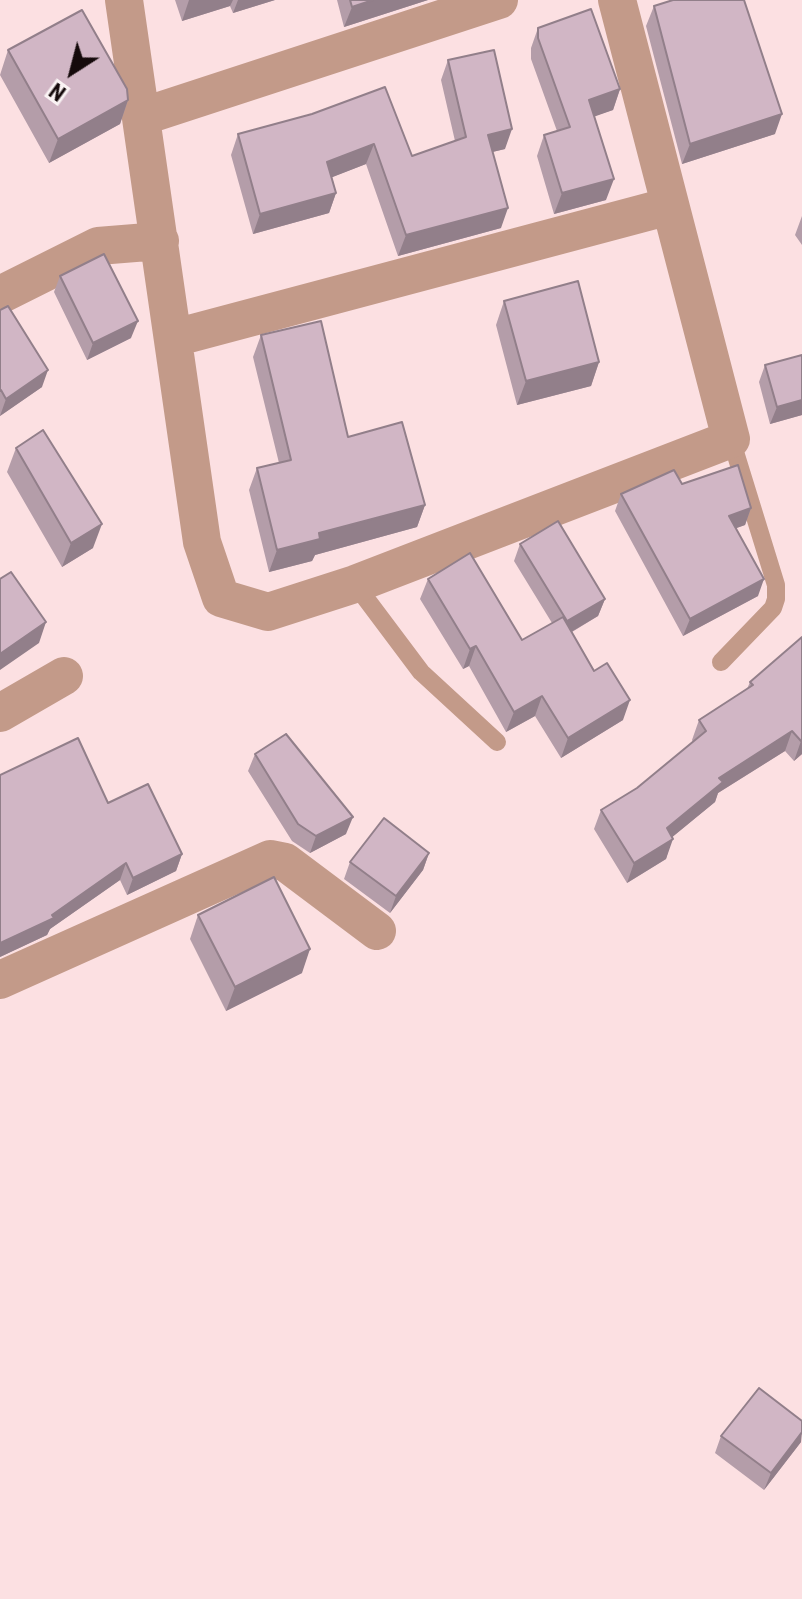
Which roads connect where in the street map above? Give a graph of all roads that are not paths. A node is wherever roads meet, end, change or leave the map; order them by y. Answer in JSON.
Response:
{"nodes":[{"id":1,"x":124,"y":0,"type":"edge"},
{"id":2,"x":499,"y":0,"type":"edge"},
{"id":3,"x":617,"y":0,"type":"edge"},
{"id":4,"x":141,"y":117,"type":"junction"},
{"id":5,"x":670,"y":206,"type":"junction"},
{"id":6,"x":160,"y":241,"type":"junction"},
{"id":7,"x":0,"y":295,"type":"edge"},
{"id":8,"x":174,"y":338,"type":"junction"},
{"id":9,"x":731,"y":439,"type":"junction"},
{"id":10,"x":355,"y":584,"type":"junction"},
{"id":11,"x":721,"y":662,"type":"dead end"},
{"id":12,"x":64,"y":676,"type":"dead end"},
{"id":13,"x":0,"y":713,"type":"edge"},
{"id":14,"x":497,"y":742,"type":"dead end"},
{"id":15,"x":377,"y":931,"type":"dead end"},
{"id":16,"x":0,"y":980,"type":"edge"}],
"edges":[{"from":1,"to":4,"type":"street"},
{"from":2,"to":4,"type":"street"},
{"from":3,"to":5,"type":"street"},
{"from":4,"to":6,"type":"street"},
{"from":5,"to":8,"type":"street"},
{"from":5,"to":9,"type":"street"},
{"from":6,"to":7,"type":"street"},
{"from":6,"to":8,"type":"street"},
{"from":8,"to":10,"type":"street"},
{"from":9,"to":10,"type":"street"},
{"from":9,"to":11,"type":"lane"},
{"from":10,"to":14,"type":"lane"},
{"from":12,"to":13,"type":"street"},
{"from":15,"to":16,"type":"street"}]}
